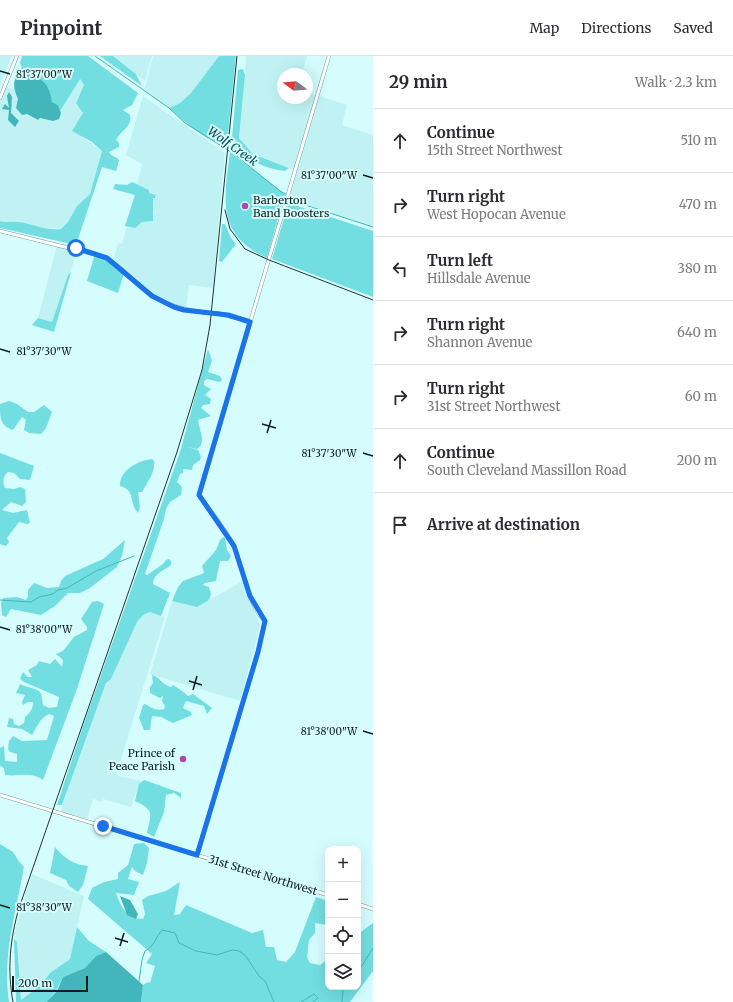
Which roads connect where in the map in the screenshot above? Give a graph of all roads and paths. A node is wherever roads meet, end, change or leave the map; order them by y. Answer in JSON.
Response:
{"nodes":[{"id":1,"x":17,"y":56,"type":"edge"},
{"id":2,"x":329,"y":56,"type":"edge"},
{"id":3,"x":0,"y":98,"type":"edge"},
{"id":4,"x":0,"y":231,"type":"edge"},
{"id":5,"x":250,"y":322,"type":"junction"},
{"id":6,"x":0,"y":795,"type":"edge"},
{"id":7,"x":197,"y":855,"type":"junction"},
{"id":8,"x":325,"y":894,"type":"edge"},
{"id":9,"x":361,"y":905,"type":"edge"},
{"id":10,"x":373,"y":909,"type":"edge"}],
"edges":[{"from":1,"to":3,"type":"street"},
{"from":2,"to":5,"type":"street"},
{"from":4,"to":5,"type":"street","bridge":true},
{"from":5,"to":7,"type":"street"},
{"from":6,"to":7,"type":"street","name":"31st Street Northwest"},
{"from":7,"to":8,"type":"street","name":"31st Street Northwest"},
{"from":9,"to":10,"type":"street"}]}
